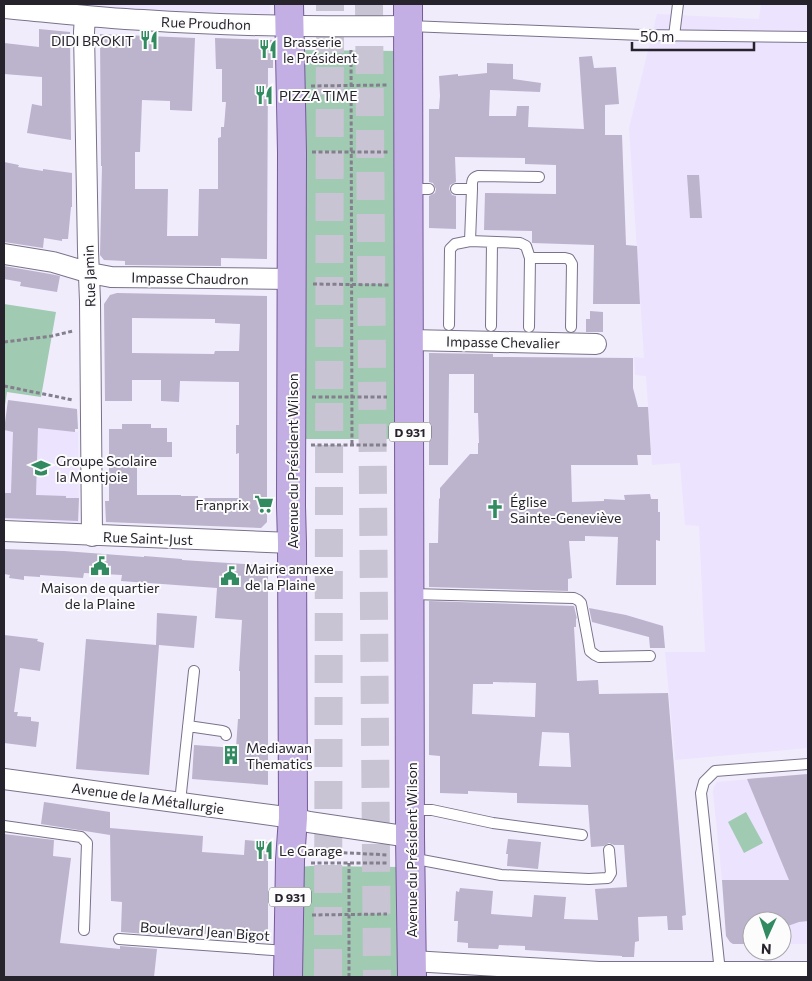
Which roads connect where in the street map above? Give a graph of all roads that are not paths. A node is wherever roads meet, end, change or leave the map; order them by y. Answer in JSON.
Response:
{"nodes":[{"id":1,"x":678,"y":4,"type":"edge"},
{"id":2,"x":25,"y":7,"type":"edge"},
{"id":3,"x":4,"y":8,"type":"edge"},
{"id":4,"x":289,"y":14,"type":"edge"},
{"id":5,"x":408,"y":15,"type":"edge"},
{"id":6,"x":85,"y":16,"type":"junction"},
{"id":7,"x":674,"y":36,"type":"junction"},
{"id":8,"x":808,"y":37,"type":"edge"},
{"id":9,"x":539,"y":177,"type":"dead end"},
{"id":10,"x":456,"y":189,"type":"dead end"},
{"id":11,"x":472,"y":190,"type":"junction"},
{"id":12,"x":470,"y":241,"type":"junction"},
{"id":13,"x":492,"y":242,"type":"junction"},
{"id":14,"x":4,"y":254,"type":"edge"},
{"id":15,"x":530,"y":258,"type":"junction"},
{"id":16,"x":90,"y":273,"type":"junction"},
{"id":17,"x":302,"y":282,"type":"junction"},
{"id":18,"x":449,"y":325,"type":"dead end"},
{"id":19,"x":491,"y":326,"type":"dead end"},
{"id":20,"x":529,"y":327,"type":"dead end"},
{"id":21,"x":571,"y":327,"type":"dead end"},
{"id":22,"x":410,"y":340,"type":"junction"},
{"id":23,"x":596,"y":344,"type":"dead end"},
{"id":24,"x":4,"y":531,"type":"edge"},
{"id":25,"x":92,"y":536,"type":"junction"},
{"id":26,"x":292,"y":543,"type":"junction"},
{"id":27,"x":410,"y":594,"type":"junction"},
{"id":28,"x":650,"y":656,"type":"dead end"},
{"id":29,"x":194,"y":671,"type":"dead end"},
{"id":30,"x":188,"y":726,"type":"junction"},
{"id":31,"x":226,"y":735,"type":"dead end"},
{"id":32,"x":808,"y":764,"type":"edge"},
{"id":33,"x":4,"y":778,"type":"edge"},
{"id":34,"x":180,"y":802,"type":"junction"},
{"id":35,"x":410,"y":810,"type":"junction"},
{"id":36,"x":293,"y":818,"type":"junction"},
{"id":37,"x":4,"y":826,"type":"edge"},
{"id":38,"x":582,"y":835,"type":"dead end"},
{"id":39,"x":609,"y":850,"type":"dead end"},
{"id":40,"x":399,"y":853,"type":"junction"},
{"id":41,"x":84,"y":930,"type":"dead end"},
{"id":42,"x":119,"y":939,"type":"dead end"},
{"id":43,"x":289,"y":964,"type":"edge"},
{"id":44,"x":412,"y":969,"type":"edge"},
{"id":45,"x":720,"y":972,"type":"junction"},
{"id":46,"x":808,"y":972,"type":"edge"}],
"edges":[{"from":1,"to":7,"type":"lane"},
{"from":2,"to":3,"type":"street","name":"Rue Proudhon"},
{"from":2,"to":6,"type":"street","name":"Rue Proudhon"},
{"from":4,"to":5,"type":"street","name":"Rue Proudhon"},
{"from":4,"to":6,"type":"street","name":"Rue Proudhon"},
{"from":4,"to":17,"type":"main road","name":"Avenue du Président Wilson","number":"D 931"},
{"from":5,"to":7,"type":"lane"},
{"from":5,"to":22,"type":"main road","name":"Avenue du Président Wilson","number":"D 931"},
{"from":6,"to":16,"type":"street","name":"Rue Jamin"},
{"from":7,"to":8,"type":"lane"},
{"from":9,"to":11,"type":"lane"},
{"from":10,"to":11,"type":"lane"},
{"from":11,"to":12,"type":"lane"},
{"from":12,"to":13,"type":"lane"},
{"from":12,"to":18,"type":"lane"},
{"from":13,"to":15,"type":"lane"},
{"from":13,"to":19,"type":"lane"},
{"from":14,"to":16,"type":"street","name":"Impasse Chaudron"},
{"from":15,"to":20,"type":"lane"},
{"from":15,"to":21,"type":"lane"},
{"from":16,"to":17,"type":"street","name":"Impasse Chaudron"},
{"from":16,"to":25,"type":"street","name":"Rue Jamin"},
{"from":17,"to":26,"type":"main road","name":"Avenue du Président Wilson","number":"D 931"},
{"from":22,"to":23,"type":"street","name":"Impasse Chevalier"},
{"from":22,"to":27,"type":"main road","name":"Avenue du Président Wilson","number":"D 931"},
{"from":24,"to":25,"type":"street","name":"Rue Saint-Just"},
{"from":25,"to":26,"type":"street","name":"Rue Saint-Just"},
{"from":26,"to":36,"type":"main road","name":"Avenue du Président Wilson","number":"D 931"},
{"from":27,"to":28,"type":"lane"},
{"from":27,"to":35,"type":"main road","name":"Avenue du Président Wilson","number":"D 931"},
{"from":29,"to":30,"type":"lane"},
{"from":30,"to":31,"type":"lane"},
{"from":30,"to":34,"type":"lane"},
{"from":32,"to":45,"type":"lane"},
{"from":33,"to":34,"type":"street","name":"Avenue de la Métallurgie"},
{"from":34,"to":36,"type":"street","name":"Avenue de la Métallurgie"},
{"from":35,"to":38,"type":"lane"},
{"from":35,"to":40,"type":"main road","name":"Avenue du Président Wilson","number":"D 931"},
{"from":36,"to":40,"type":"street","name":"Avenue de la Métallurgie"},
{"from":36,"to":43,"type":"main road","name":"Avenue du Président Wilson","number":"D 931"},
{"from":37,"to":41,"type":"lane"},
{"from":39,"to":40,"type":"lane"},
{"from":40,"to":44,"type":"main road","name":"Avenue du Président Wilson","number":"D 931"},
{"from":42,"to":43,"type":"lane","name":"Boulevard Jean Bigot"},
{"from":44,"to":45,"type":"street"},
{"from":45,"to":46,"type":"street"}]}
